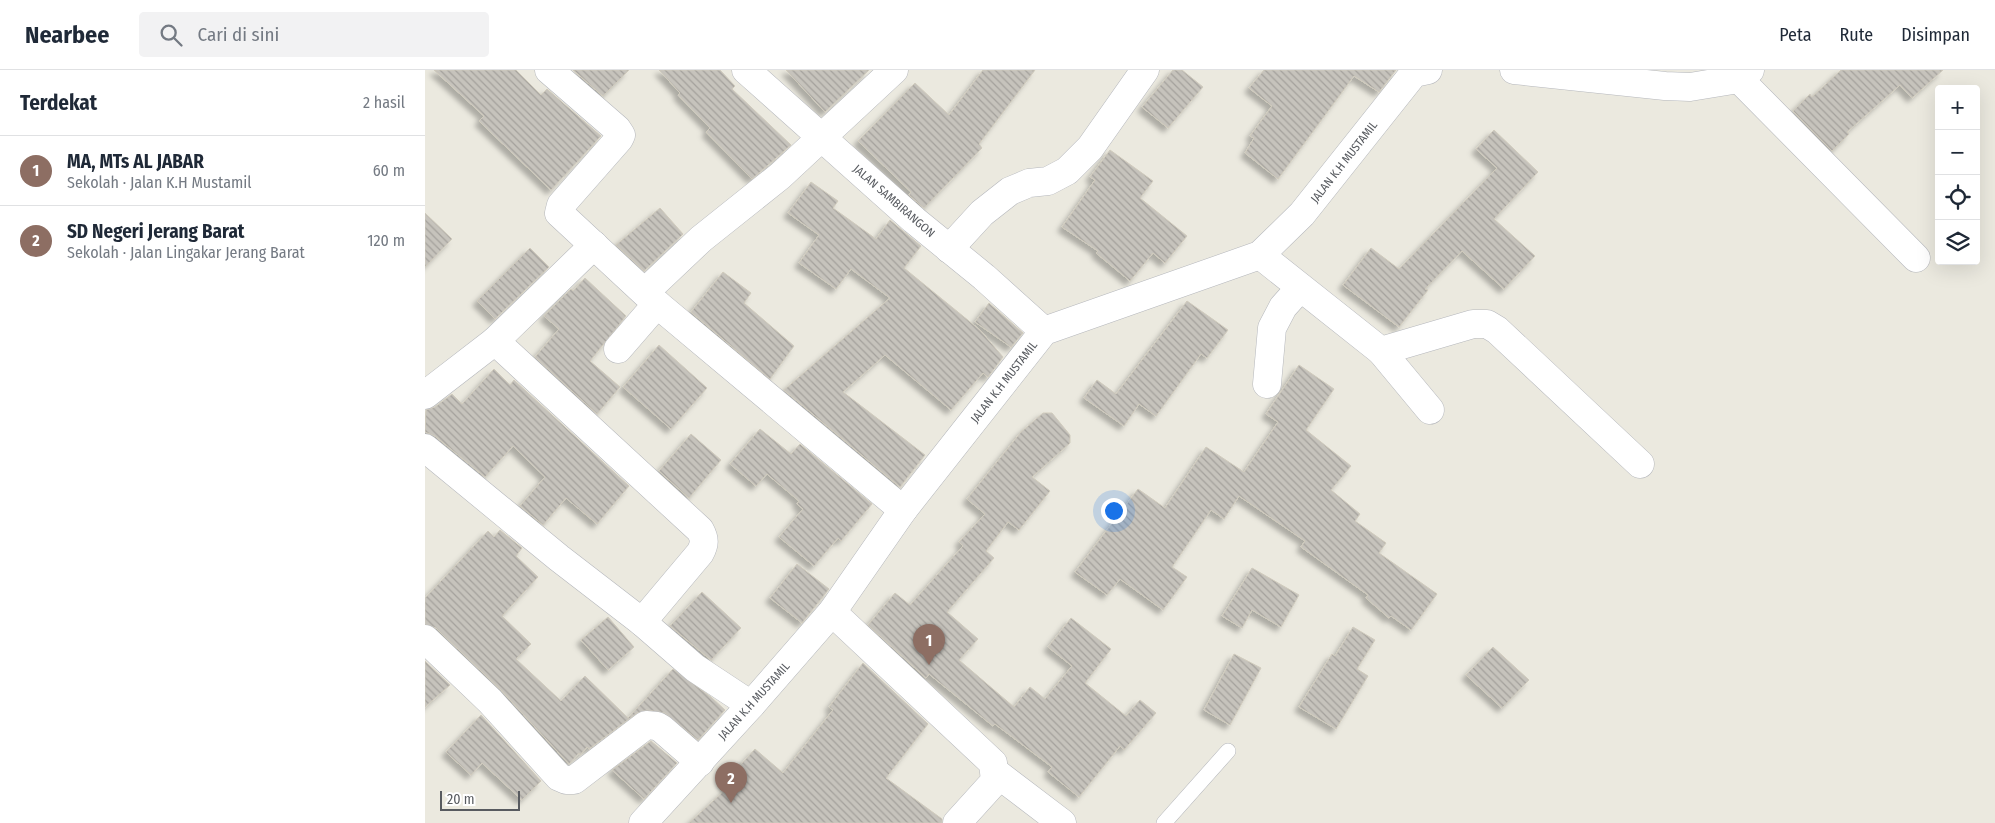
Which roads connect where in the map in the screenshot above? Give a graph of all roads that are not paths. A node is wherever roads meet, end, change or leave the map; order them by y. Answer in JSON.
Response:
{"nodes":[{"id":1,"x":549,"y":70,"type":"edge"},
{"id":2,"x":746,"y":70,"type":"edge"},
{"id":3,"x":894,"y":70,"type":"edge"},
{"id":4,"x":1145,"y":70,"type":"edge"},
{"id":5,"x":1514,"y":70,"type":"edge"},
{"id":6,"x":1417,"y":71,"type":"edge"},
{"id":7,"x":1745,"y":74,"type":"edge"},
{"id":8,"x":822,"y":137,"type":"junction"},
{"id":9,"x":594,"y":246,"type":"junction"},
{"id":10,"x":949,"y":249,"type":"junction"},
{"id":11,"x":1260,"y":255,"type":"junction"},
{"id":12,"x":1916,"y":258,"type":"dead end"},
{"id":13,"x":1300,"y":288,"type":"junction"},
{"id":14,"x":651,"y":298,"type":"junction"},
{"id":15,"x":1044,"y":331,"type":"junction"},
{"id":16,"x":495,"y":341,"type":"junction"},
{"id":17,"x":618,"y":349,"type":"dead end"},
{"id":18,"x":1381,"y":351,"type":"junction"},
{"id":19,"x":1267,"y":384,"type":"dead end"},
{"id":20,"x":425,"y":395,"type":"edge"},
{"id":21,"x":1430,"y":410,"type":"dead end"},
{"id":22,"x":425,"y":448,"type":"edge"},
{"id":23,"x":1639,"y":464,"type":"dead end"},
{"id":24,"x":903,"y":510,"type":"junction"},
{"id":25,"x":832,"y":612,"type":"junction"},
{"id":26,"x":642,"y":622,"type":"junction"},
{"id":27,"x":425,"y":639,"type":"edge"},
{"id":28,"x":751,"y":705,"type":"junction"},
{"id":29,"x":1228,"y":751,"type":"dead end"},
{"id":30,"x":700,"y":762,"type":"junction"},
{"id":31,"x":995,"y":772,"type":"junction"},
{"id":32,"x":643,"y":823,"type":"edge"},
{"id":33,"x":957,"y":823,"type":"edge"},
{"id":34,"x":1062,"y":823,"type":"edge"},
{"id":35,"x":1164,"y":823,"type":"edge"}],
"edges":[{"from":1,"to":9,"type":"street"},
{"from":2,"to":8,"type":"street","name":"JALAN SAMBIRANGON"},
{"from":3,"to":8,"type":"street"},
{"from":4,"to":10,"type":"street"},
{"from":5,"to":7,"type":"street"},
{"from":6,"to":11,"type":"street","name":"JALAN K.H MUSTAMIL"},
{"from":7,"to":12,"type":"street"},
{"from":8,"to":10,"type":"street","name":"JALAN SAMBIRANGON"},
{"from":8,"to":14,"type":"street"},
{"from":9,"to":14,"type":"street"},
{"from":9,"to":16,"type":"street"},
{"from":10,"to":15,"type":"street","name":"JALAN SAMBIRANGON"},
{"from":11,"to":13,"type":"street"},
{"from":11,"to":15,"type":"street","name":"JALAN K.H MUSTAMIL"},
{"from":13,"to":18,"type":"street"},
{"from":13,"to":19,"type":"street"},
{"from":14,"to":17,"type":"street"},
{"from":14,"to":24,"type":"street"},
{"from":15,"to":24,"type":"street","name":"JALAN K.H MUSTAMIL"},
{"from":16,"to":20,"type":"street"},
{"from":16,"to":26,"type":"street"},
{"from":18,"to":21,"type":"street"},
{"from":18,"to":23,"type":"street"},
{"from":22,"to":26,"type":"street"},
{"from":24,"to":25,"type":"street","name":"JALAN K.H MUSTAMIL"},
{"from":25,"to":28,"type":"street","name":"JALAN K.H MUSTAMIL"},
{"from":25,"to":31,"type":"street"},
{"from":26,"to":28,"type":"street"},
{"from":27,"to":30,"type":"street"},
{"from":28,"to":30,"type":"street","name":"JALAN K.H MUSTAMIL"},
{"from":29,"to":35,"type":"lane"},
{"from":30,"to":32,"type":"street","name":"JALAN K.H MUSTAMIL"},
{"from":31,"to":33,"type":"street"},
{"from":31,"to":34,"type":"street"}]}
